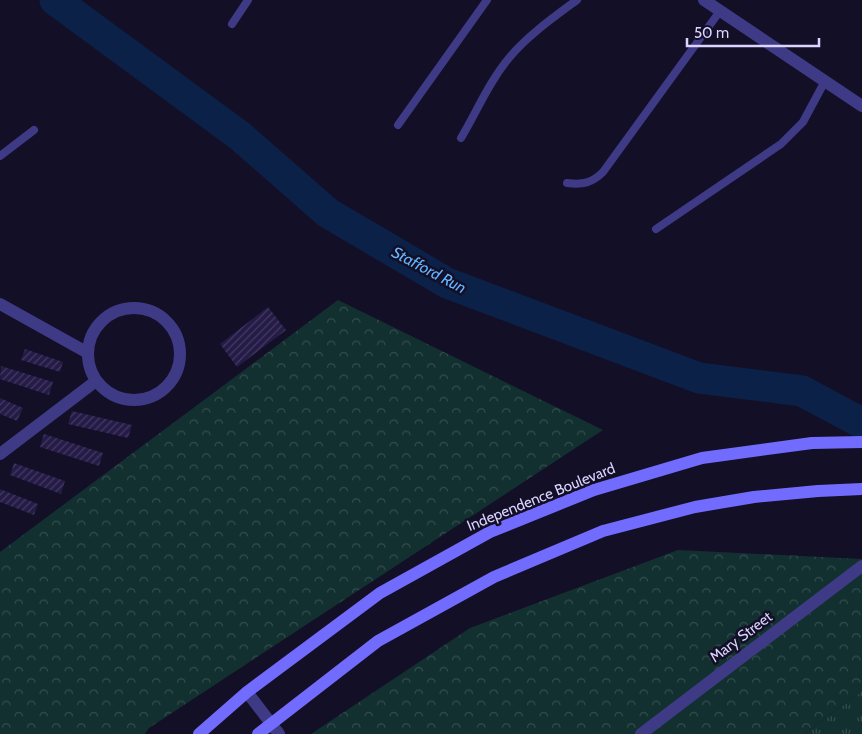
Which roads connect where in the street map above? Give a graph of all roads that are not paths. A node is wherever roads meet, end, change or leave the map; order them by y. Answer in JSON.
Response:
{"nodes":[{"id":1,"x":248,"y":0,"type":"edge"},
{"id":2,"x":486,"y":0,"type":"edge"},
{"id":3,"x":577,"y":0,"type":"edge"},
{"id":4,"x":704,"y":0,"type":"edge"},
{"id":5,"x":720,"y":11,"type":"junction"},
{"id":6,"x":232,"y":24,"type":"dead end"},
{"id":7,"x":825,"y":81,"type":"junction"},
{"id":8,"x":862,"y":106,"type":"edge"},
{"id":9,"x":398,"y":125,"type":"dead end"},
{"id":10,"x":34,"y":130,"type":"dead end"},
{"id":11,"x":461,"y":138,"type":"dead end"},
{"id":12,"x":0,"y":156,"type":"edge"},
{"id":13,"x":567,"y":183,"type":"dead end"},
{"id":14,"x":656,"y":229,"type":"dead end"},
{"id":15,"x":0,"y":304,"type":"edge"},
{"id":16,"x":88,"y":353,"type":"junction"},
{"id":17,"x":96,"y":381,"type":"junction"},
{"id":18,"x":862,"y":442,"type":"edge"},
{"id":19,"x":0,"y":454,"type":"edge"},
{"id":20,"x":862,"y":489,"type":"edge"},
{"id":21,"x":862,"y":566,"type":"edge"},
{"id":22,"x":247,"y":692,"type":"junction"},
{"id":23,"x":271,"y":723,"type":"junction"},
{"id":24,"x":199,"y":734,"type":"edge"},
{"id":25,"x":258,"y":734,"type":"edge"},
{"id":26,"x":279,"y":734,"type":"edge"},
{"id":27,"x":640,"y":734,"type":"edge"}],
"edges":[{"from":1,"to":6,"type":"lane"},
{"from":2,"to":9,"type":"lane"},
{"from":3,"to":11,"type":"lane"},
{"from":4,"to":5,"type":"street"},
{"from":5,"to":7,"type":"street"},
{"from":5,"to":13,"type":"lane"},
{"from":7,"to":8,"type":"street"},
{"from":7,"to":14,"type":"lane"},
{"from":10,"to":12,"type":"lane"},
{"from":15,"to":16,"type":"street"},
{"from":16,"to":17,"type":"street"},
{"from":16,"to":17,"type":"street"},
{"from":17,"to":19,"type":"street"},
{"from":18,"to":22,"type":"main road","name":"Independence Boulevard"},
{"from":20,"to":23,"type":"main road"},
{"from":21,"to":27,"type":"street","name":"Mary Street"},
{"from":22,"to":23,"type":"street"},
{"from":22,"to":24,"type":"main road","name":"Independence Boulevard"},
{"from":23,"to":25,"type":"main road"},
{"from":23,"to":26,"type":"street"}]}
